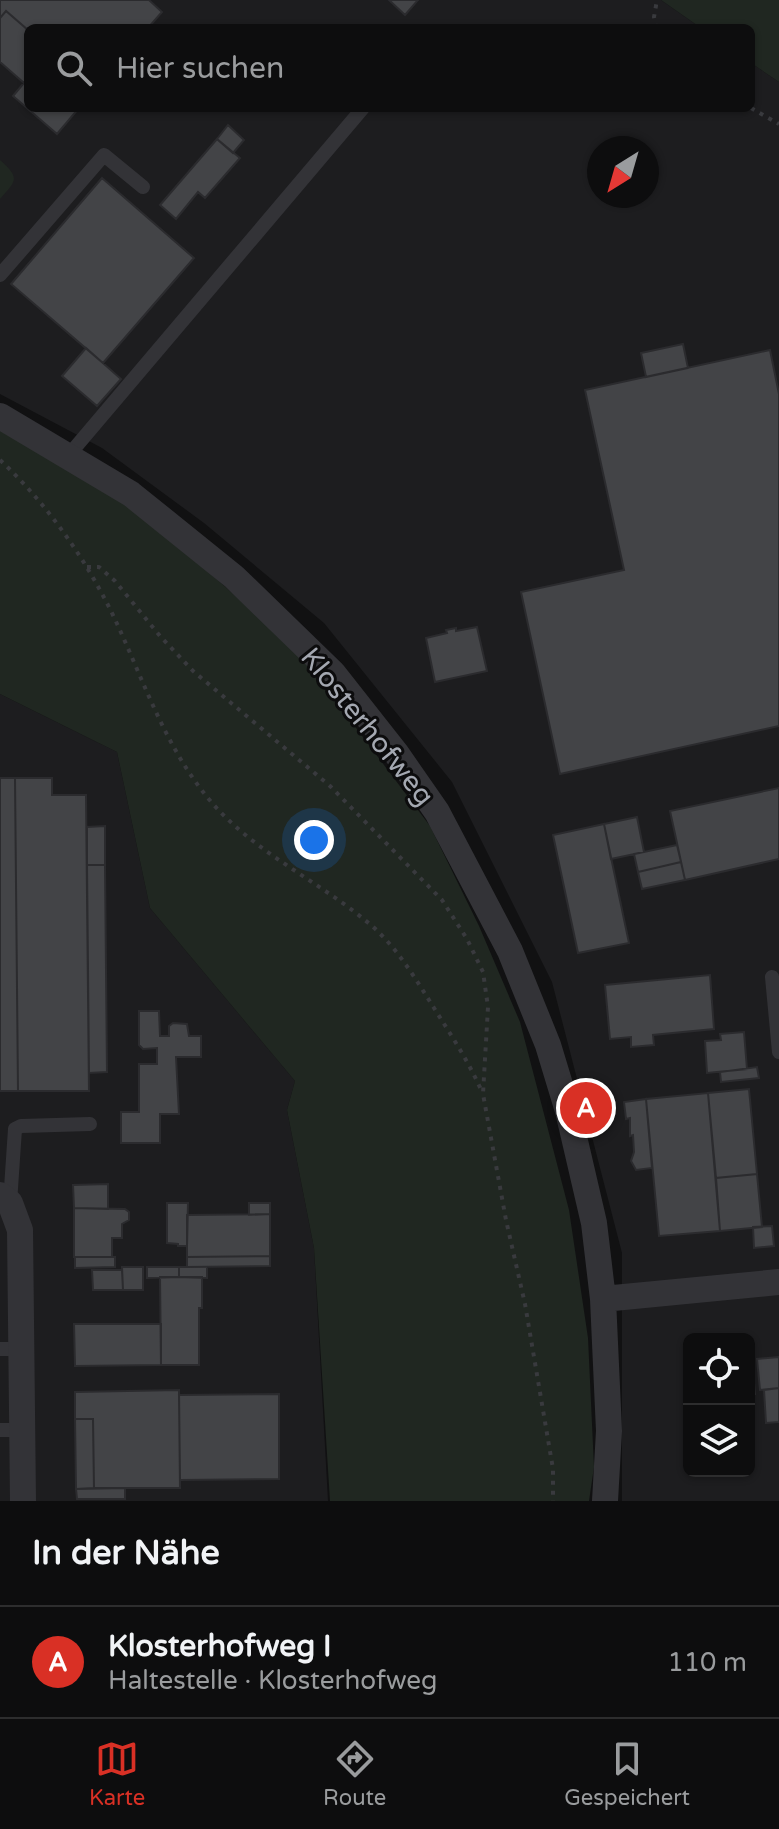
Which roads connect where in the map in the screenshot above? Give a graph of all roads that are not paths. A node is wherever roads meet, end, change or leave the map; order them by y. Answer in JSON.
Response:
{"nodes":[{"id":1,"x":360,"y":112,"type":"edge"},
{"id":2,"x":143,"y":187,"type":"dead end"},
{"id":3,"x":0,"y":275,"type":"edge"},
{"id":4,"x":0,"y":416,"type":"edge"},
{"id":5,"x":68,"y":456,"type":"junction"},
{"id":6,"x":772,"y":977,"type":"dead end"},
{"id":7,"x":779,"y":1052,"type":"edge"},
{"id":8,"x":90,"y":1124,"type":"dead end"},
{"id":9,"x":5,"y":1199,"type":"edge"},
{"id":10,"x":779,"y":1282,"type":"edge"},
{"id":11,"x":603,"y":1299,"type":"junction"},
{"id":12,"x":11,"y":1349,"type":"edge"},
{"id":13,"x":11,"y":1430,"type":"edge"},
{"id":14,"x":23,"y":1501,"type":"edge"},
{"id":15,"x":605,"y":1501,"type":"edge"}],
"edges":[{"from":1,"to":5,"type":"lane"},
{"from":2,"to":3,"type":"lane"},
{"from":4,"to":5,"type":"street","name":"Klosterhofweg"},
{"from":5,"to":11,"type":"street","name":"Klosterhofweg"},
{"from":6,"to":7,"type":"lane"},
{"from":8,"to":9,"type":"lane"},
{"from":9,"to":12,"type":"street"},
{"from":10,"to":11,"type":"street"},
{"from":11,"to":15,"type":"street","name":"Klosterhofweg"},
{"from":12,"to":13,"type":"street"},
{"from":13,"to":14,"type":"street"}]}
